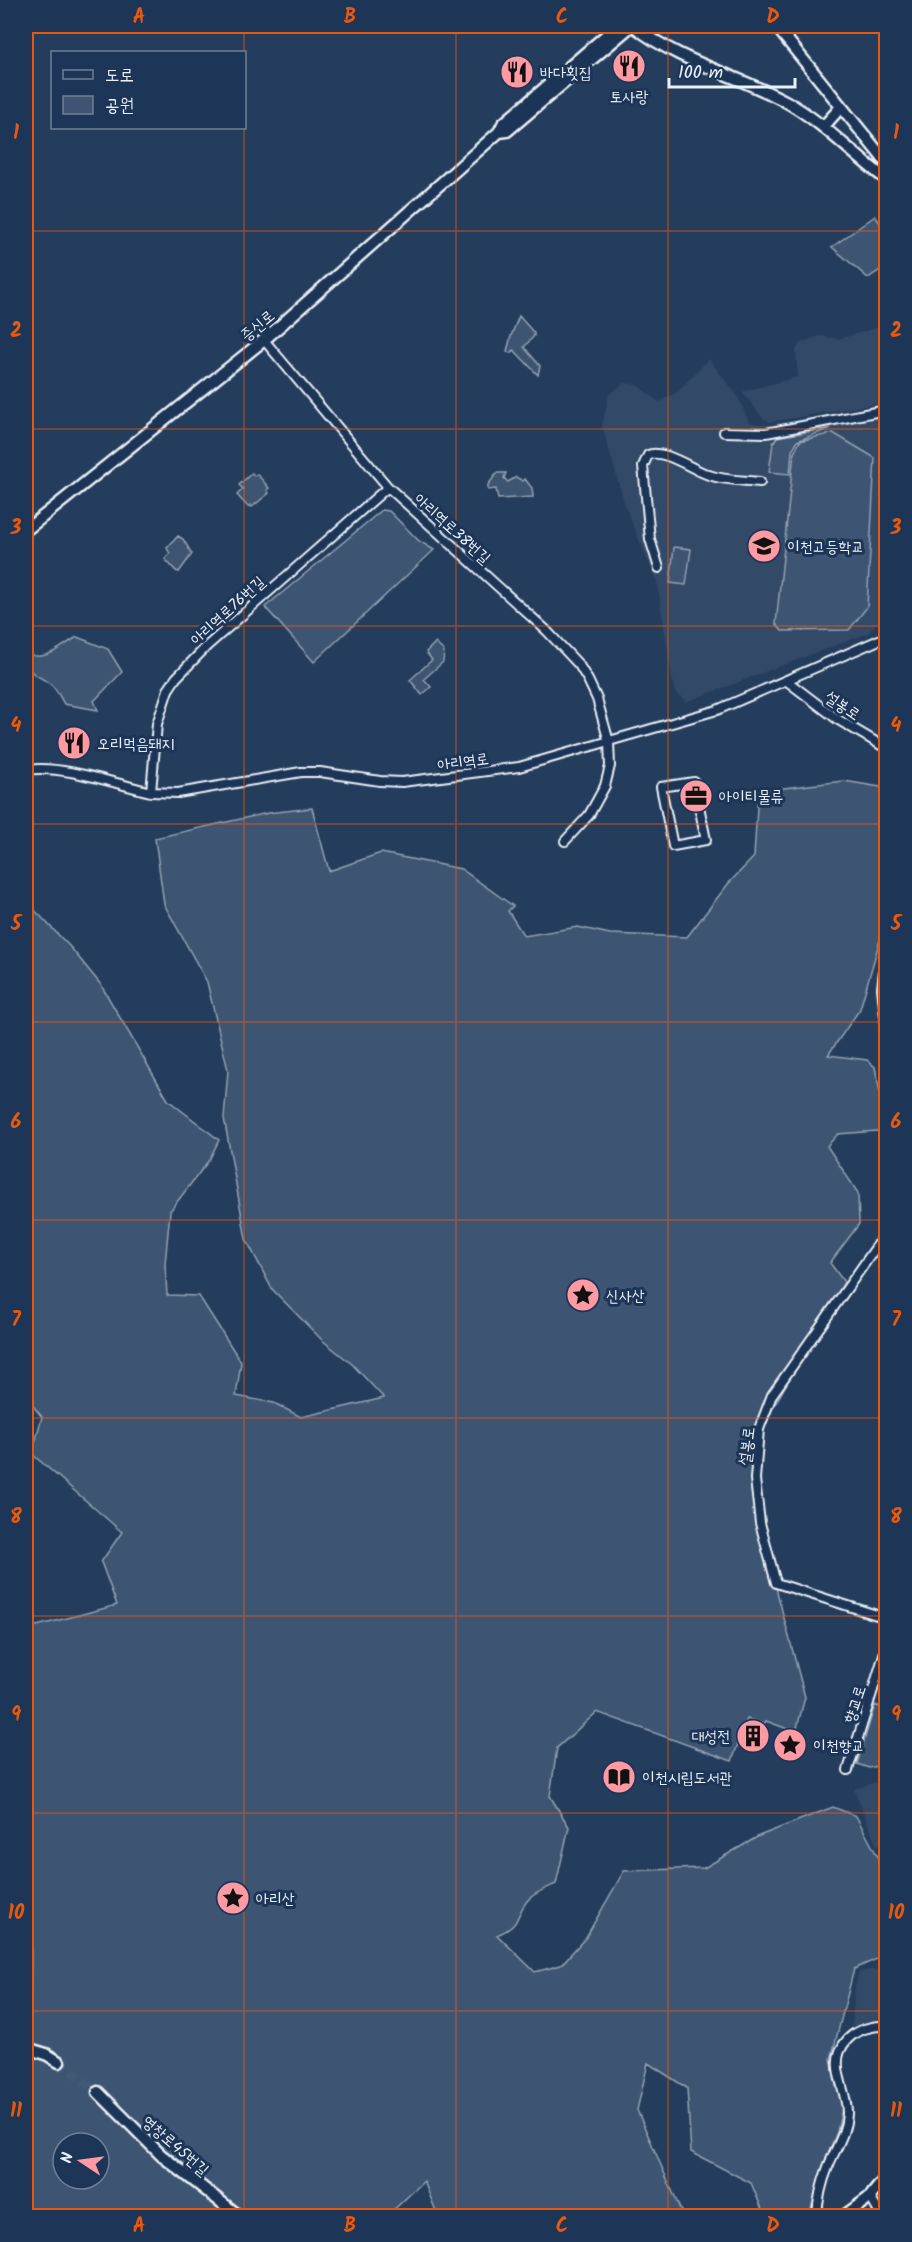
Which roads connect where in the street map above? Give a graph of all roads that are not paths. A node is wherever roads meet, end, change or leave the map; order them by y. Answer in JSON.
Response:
{"nodes":[{"id":1,"x":616,"y":26,"type":"edge"},
{"id":2,"x":632,"y":26,"type":"edge"},
{"id":3,"x":776,"y":26,"type":"edge"},
{"id":4,"x":841,"y":107,"type":"junction"},
{"id":5,"x":824,"y":126,"type":"junction"},
{"id":6,"x":499,"y":132,"type":"junction"},
{"id":7,"x":886,"y":162,"type":"edge"},
{"id":8,"x":886,"y":179,"type":"edge"},
{"id":9,"x":264,"y":340,"type":"junction"},
{"id":10,"x":886,"y":410,"type":"edge"},
{"id":11,"x":724,"y":432,"type":"dead end"},
{"id":12,"x":760,"y":482,"type":"dead end"},
{"id":13,"x":388,"y":487,"type":"junction"},
{"id":14,"x":26,"y":530,"type":"edge"},
{"id":15,"x":659,"y":568,"type":"dead end"},
{"id":16,"x":886,"y":637,"type":"edge"},
{"id":17,"x":787,"y":681,"type":"junction"},
{"id":18,"x":609,"y":742,"type":"junction"},
{"id":19,"x":886,"y":748,"type":"edge"},
{"id":20,"x":26,"y":770,"type":"edge"},
{"id":21,"x":152,"y":792,"type":"junction"},
{"id":22,"x":565,"y":841,"type":"dead end"},
{"id":23,"x":673,"y":846,"type":"joint"},
{"id":24,"x":886,"y":952,"type":"edge"},
{"id":25,"x":886,"y":1026,"type":"edge"},
{"id":26,"x":886,"y":1233,"type":"edge"},
{"id":27,"x":886,"y":1618,"type":"edge"},
{"id":28,"x":886,"y":1648,"type":"edge"},
{"id":29,"x":848,"y":1770,"type":"dead end"},
{"id":30,"x":886,"y":2026,"type":"edge"},
{"id":31,"x":26,"y":2048,"type":"edge"},
{"id":32,"x":59,"y":2062,"type":"tunnel mouth"},
{"id":33,"x":98,"y":2092,"type":"tunnel mouth"},
{"id":34,"x":886,"y":2177,"type":"edge"},
{"id":35,"x":870,"y":2197,"type":"junction"},
{"id":36,"x":239,"y":2217,"type":"edge"},
{"id":37,"x":817,"y":2217,"type":"edge"},
{"id":38,"x":844,"y":2217,"type":"edge"},
{"id":39,"x":881,"y":2217,"type":"edge"}],
"edges":[{"from":1,"to":6,"type":"street","name":"증신로"},
{"from":2,"to":5,"type":"street"},
{"from":2,"to":6,"type":"street","name":"증신로"},
{"from":3,"to":4,"type":"street"},
{"from":4,"to":5,"type":"street"},
{"from":4,"to":7,"type":"street"},
{"from":5,"to":8,"type":"street"},
{"from":6,"to":9,"type":"street","name":"증신로"},
{"from":9,"to":13,"type":"street","name":"아리역로38번길"},
{"from":9,"to":14,"type":"street","name":"증신로"},
{"from":10,"to":11,"type":"street"},
{"from":12,"to":15,"type":"street"},
{"from":13,"to":18,"type":"street","name":"아리역로38번길"},
{"from":13,"to":21,"type":"street","name":"아리역로76번길"},
{"from":16,"to":17,"type":"street","name":"아리역로"},
{"from":17,"to":18,"type":"street","name":"아리역로"},
{"from":17,"to":19,"type":"street","name":"설봉로"},
{"from":18,"to":21,"type":"street","name":"아리역로"},
{"from":18,"to":22,"type":"street","name":"아리역로38번길"},
{"from":20,"to":21,"type":"street","name":"아리역로"},
{"from":23,"to":23,"type":"street"},
{"from":24,"to":25,"type":"street"},
{"from":26,"to":27,"type":"street","name":"설봉로"},
{"from":28,"to":29,"type":"street","name":"향교로"},
{"from":30,"to":37,"type":"street"},
{"from":31,"to":32,"type":"street"},
{"from":33,"to":36,"type":"street","name":"영창로45번길"},
{"from":34,"to":35,"type":"street"},
{"from":35,"to":38,"type":"street"},
{"from":35,"to":39,"type":"street"}]}
